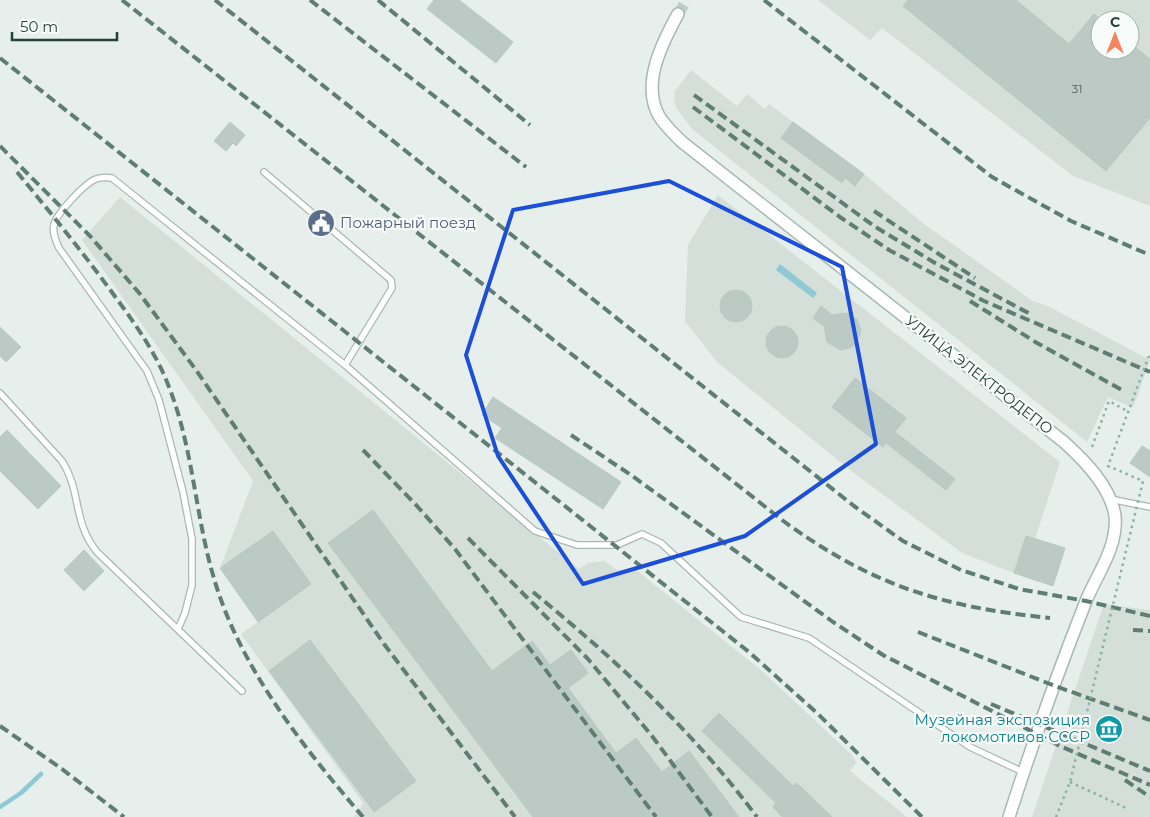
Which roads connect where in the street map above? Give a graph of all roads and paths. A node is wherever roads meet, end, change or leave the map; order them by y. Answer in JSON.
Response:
{"nodes":[{"id":1,"x":678,"y":14,"type":"tunnel mouth"},
{"id":2,"x":264,"y":172,"type":"dead end"},
{"id":3,"x":1150,"y":353,"type":"edge"},
{"id":4,"x":346,"y":365,"type":"junction"},
{"id":5,"x":0,"y":393,"type":"edge"},
{"id":6,"x":1129,"y":412,"type":"junction"},
{"id":7,"x":1092,"y":448,"type":"dead end"},
{"id":8,"x":1110,"y":499,"type":"junction"},
{"id":9,"x":1150,"y":507,"type":"edge"},
{"id":10,"x":178,"y":629,"type":"junction"},
{"id":11,"x":242,"y":691,"type":"dead end"},
{"id":12,"x":1023,"y":772,"type":"junction"},
{"id":13,"x":1070,"y":782,"type":"junction"},
{"id":14,"x":1126,"y":808,"type":"dead end"},
{"id":15,"x":1009,"y":817,"type":"edge"},
{"id":16,"x":1056,"y":817,"type":"edge"}],
"edges":[{"from":1,"to":8,"type":"street","name":"УЛИЦА ЭЛЕКТРОДЕПО"},
{"from":2,"to":4,"type":"lane"},
{"from":3,"to":6,"type":"path","bridge":true},
{"from":4,"to":10,"type":"lane"},
{"from":4,"to":12,"type":"lane"},
{"from":5,"to":10,"type":"lane"},
{"from":6,"to":7,"type":"path"},
{"from":6,"to":13,"type":"path","bridge":true},
{"from":8,"to":9,"type":"lane"},
{"from":8,"to":12,"type":"street","name":"УЛИЦА ЭЛЕКТРОДЕПО"},
{"from":10,"to":11,"type":"lane"},
{"from":12,"to":15,"type":"street","name":"УЛИЦА ЭЛЕКТРОДЕПО"},
{"from":13,"to":14,"type":"path"},
{"from":13,"to":16,"type":"path","bridge":true}]}
